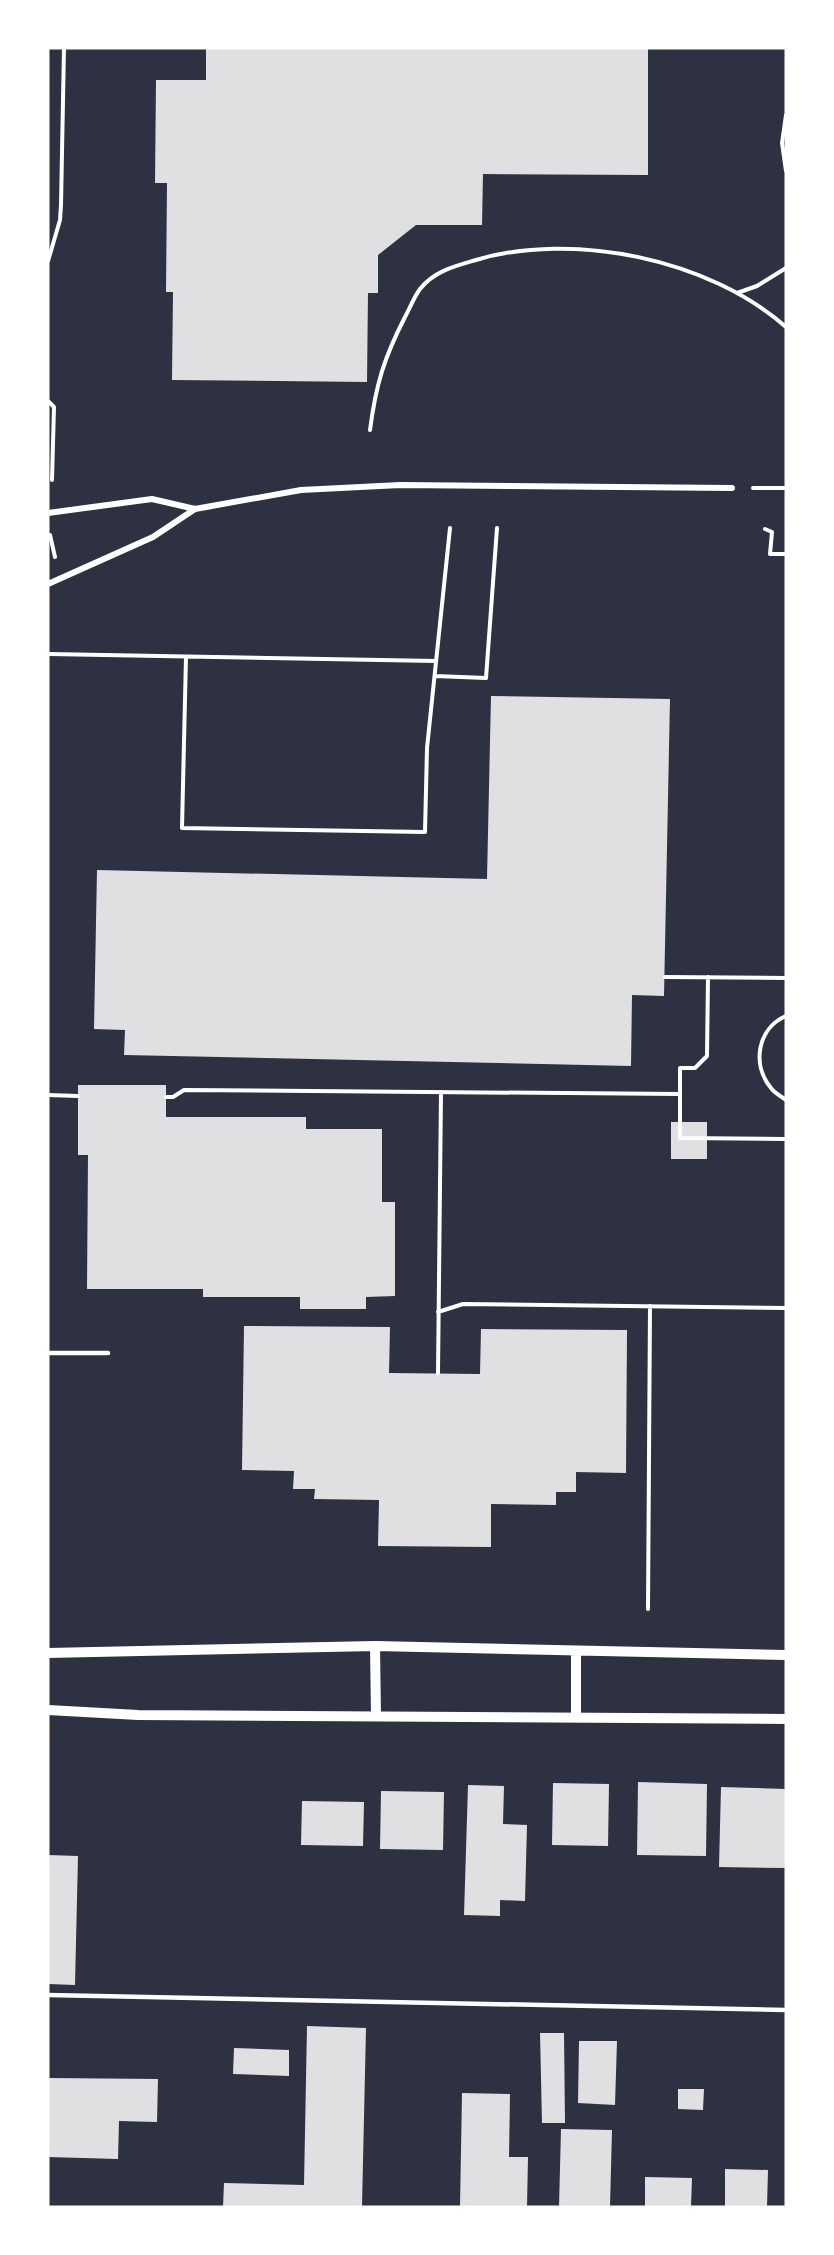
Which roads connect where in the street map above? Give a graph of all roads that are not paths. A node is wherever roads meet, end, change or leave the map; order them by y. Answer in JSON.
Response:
{"nodes":[{"id":1,"x":732,"y":488,"type":"road end"},
{"id":2,"x":195,"y":509,"type":"junction"},
{"id":3,"x":48,"y":513,"type":"edge"},
{"id":4,"x":48,"y":584,"type":"edge"},
{"id":5,"x":48,"y":1353,"type":"edge"},
{"id":6,"x":108,"y":1353,"type":"dead end"},
{"id":7,"x":375,"y":1646,"type":"junction"},
{"id":8,"x":576,"y":1650,"type":"junction"},
{"id":9,"x":48,"y":1653,"type":"edge"},
{"id":10,"x":786,"y":1654,"type":"edge"},
{"id":11,"x":48,"y":1710,"type":"edge"},
{"id":12,"x":376,"y":1716,"type":"junction"},
{"id":13,"x":576,"y":1718,"type":"junction"},
{"id":14,"x":786,"y":1719,"type":"edge"},
{"id":15,"x":48,"y":1995,"type":"edge"},
{"id":16,"x":786,"y":2010,"type":"edge"}],
"edges":[{"from":1,"to":2,"type":"street"},
{"from":2,"to":3,"type":"street"},
{"from":2,"to":4,"type":"street"},
{"from":5,"to":6,"type":"lane"},
{"from":7,"to":8,"type":"street"},
{"from":7,"to":9,"type":"street"},
{"from":7,"to":12,"type":"street"},
{"from":8,"to":10,"type":"street"},
{"from":8,"to":13,"type":"street"},
{"from":11,"to":12,"type":"street"},
{"from":12,"to":13,"type":"street"},
{"from":13,"to":14,"type":"street"},
{"from":15,"to":16,"type":"lane"}]}
